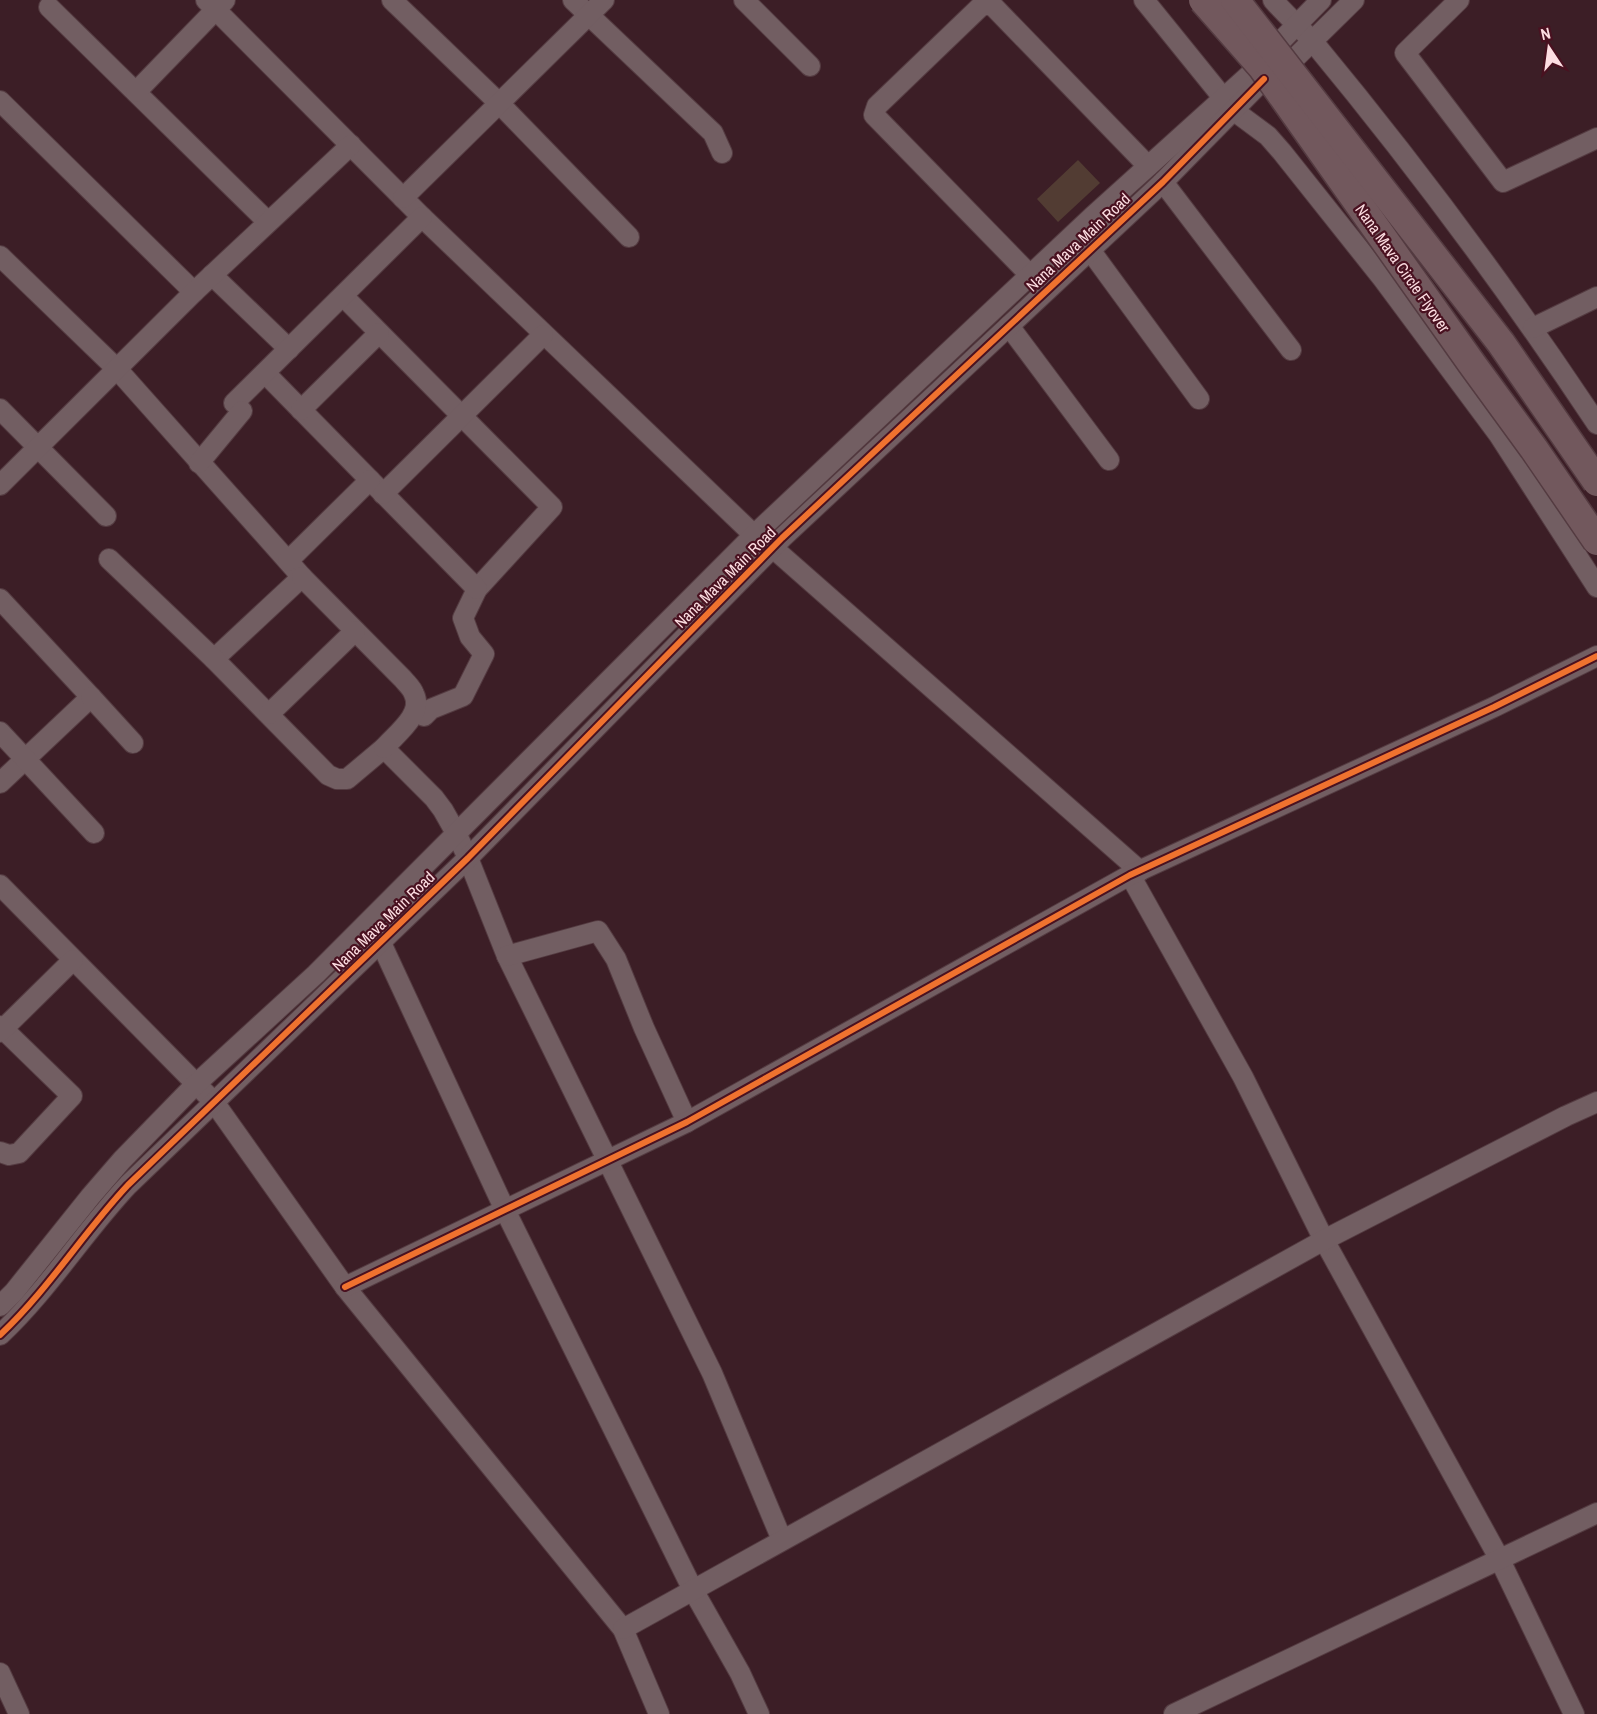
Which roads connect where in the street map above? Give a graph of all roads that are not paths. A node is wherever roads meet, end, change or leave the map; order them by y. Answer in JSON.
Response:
{"nodes":[{"id":1,"x":392,"y":0,"type":"edge"},
{"id":2,"x":573,"y":0,"type":"edge"},
{"id":3,"x":604,"y":0,"type":"edge"},
{"id":4,"x":744,"y":0,"type":"edge"},
{"id":5,"x":1144,"y":0,"type":"edge"},
{"id":6,"x":1203,"y":0,"type":"edge"},
{"id":7,"x":1235,"y":0,"type":"edge"},
{"id":8,"x":1273,"y":0,"type":"edge"},
{"id":9,"x":1321,"y":0,"type":"edge"},
{"id":10,"x":1354,"y":0,"type":"edge"},
{"id":11,"x":1459,"y":0,"type":"edge"},
{"id":12,"x":216,"y":3,"type":"edge"},
{"id":13,"x":49,"y":7,"type":"dead end"},
{"id":14,"x":588,"y":15,"type":"junction"},
{"id":15,"x":1296,"y":26,"type":"junction"},
{"id":16,"x":1312,"y":41,"type":"junction"},
{"id":17,"x":1276,"y":46,"type":"junction"},
{"id":18,"x":1291,"y":62,"type":"junction"},
{"id":19,"x":810,"y":66,"type":"dead end"},
{"id":20,"x":1260,"y":74,"type":"junction"},
{"id":21,"x":136,"y":92,"type":"junction"},
{"id":22,"x":0,"y":101,"type":"edge"},
{"id":23,"x":499,"y":103,"type":"junction"},
{"id":24,"x":1228,"y":104,"type":"junction"},
{"id":25,"x":1597,"y":138,"type":"edge"},
{"id":26,"x":351,"y":145,"type":"junction"},
{"id":27,"x":722,"y":153,"type":"dead end"},
{"id":28,"x":1148,"y":166,"type":"junction"},
{"id":29,"x":1163,"y":182,"type":"junction"},
{"id":30,"x":403,"y":198,"type":"junction"},
{"id":31,"x":422,"y":217,"type":"junction"},
{"id":32,"x":268,"y":222,"type":"junction"},
{"id":33,"x":629,"y":237,"type":"dead end"},
{"id":34,"x":1090,"y":250,"type":"junction"},
{"id":35,"x":0,"y":256,"type":"edge"},
{"id":36,"x":212,"y":275,"type":"junction"},
{"id":37,"x":1030,"y":275,"type":"junction"},
{"id":38,"x":194,"y":292,"type":"junction"},
{"id":39,"x":343,"y":296,"type":"junction"},
{"id":40,"x":1597,"y":297,"type":"edge"},
{"id":41,"x":1008,"y":326,"type":"junction"},
{"id":42,"x":1533,"y":328,"type":"junction"},
{"id":43,"x":379,"y":333,"type":"junction"},
{"id":44,"x":543,"y":335,"type":"junction"},
{"id":45,"x":289,"y":349,"type":"junction"},
{"id":46,"x":1291,"y":350,"type":"dead end"},
{"id":47,"x":117,"y":369,"type":"junction"},
{"id":48,"x":265,"y":373,"type":"junction"},
{"id":49,"x":1198,"y":399,"type":"dead end"},
{"id":50,"x":0,"y":409,"type":"edge"},
{"id":51,"x":302,"y":410,"type":"junction"},
{"id":52,"x":461,"y":417,"type":"junction"},
{"id":53,"x":1597,"y":424,"type":"edge"},
{"id":54,"x":39,"y":447,"type":"junction"},
{"id":55,"x":1108,"y":460,"type":"dead end"},
{"id":56,"x":199,"y":463,"type":"junction"},
{"id":57,"x":1597,"y":482,"type":"edge"},
{"id":58,"x":0,"y":485,"type":"edge"},
{"id":59,"x":377,"y":487,"type":"junction"},
{"id":60,"x":106,"y":516,"type":"dead end"},
{"id":61,"x":754,"y":536,"type":"junction"},
{"id":62,"x":1597,"y":541,"type":"edge"},
{"id":63,"x":773,"y":548,"type":"junction"},
{"id":64,"x":109,"y":559,"type":"dead end"},
{"id":65,"x":288,"y":561,"type":"junction"},
{"id":66,"x":302,"y":577,"type":"junction"},
{"id":67,"x":1597,"y":587,"type":"edge"},
{"id":68,"x":477,"y":590,"type":"junction"},
{"id":69,"x":0,"y":599,"type":"edge"},
{"id":70,"x":355,"y":631,"type":"junction"},
{"id":71,"x":1597,"y":656,"type":"edge"},
{"id":72,"x":214,"y":659,"type":"junction"},
{"id":73,"x":91,"y":697,"type":"junction"},
{"id":74,"x":269,"y":714,"type":"junction"},
{"id":75,"x":424,"y":716,"type":"dead end"},
{"id":76,"x":0,"y":732,"type":"edge"},
{"id":77,"x":133,"y":743,"type":"dead end"},
{"id":78,"x":384,"y":748,"type":"junction"},
{"id":79,"x":25,"y":758,"type":"junction"},
{"id":80,"x":0,"y":783,"type":"edge"},
{"id":81,"x":94,"y":833,"type":"dead end"},
{"id":82,"x":456,"y":833,"type":"junction"},
{"id":83,"x":468,"y":858,"type":"junction"},
{"id":84,"x":1135,"y":873,"type":"junction"},
{"id":85,"x":0,"y":885,"type":"edge"},
{"id":86,"x":381,"y":943,"type":"junction"},
{"id":87,"x":507,"y":956,"type":"junction"},
{"id":88,"x":73,"y":960,"type":"junction"},
{"id":89,"x":1,"y":1029,"type":"edge"},
{"id":90,"x":196,"y":1084,"type":"junction"},
{"id":91,"x":214,"y":1102,"type":"junction"},
{"id":92,"x":1597,"y":1102,"type":"edge"},
{"id":93,"x":687,"y":1122,"type":"junction"},
{"id":94,"x":0,"y":1152,"type":"edge"},
{"id":95,"x":607,"y":1161,"type":"junction"},
{"id":96,"x":505,"y":1210,"type":"junction"},
{"id":97,"x":1324,"y":1240,"type":"junction"},
{"id":98,"x":345,"y":1287,"type":"junction"},
{"id":99,"x":0,"y":1306,"type":"edge"},
{"id":100,"x":0,"y":1335,"type":"edge"},
{"id":101,"x":1597,"y":1513,"type":"edge"},
{"id":102,"x":782,"y":1540,"type":"junction"},
{"id":103,"x":1499,"y":1558,"type":"junction"},
{"id":104,"x":693,"y":1590,"type":"junction"},
{"id":105,"x":623,"y":1629,"type":"junction"},
{"id":106,"x":0,"y":1673,"type":"edge"},
{"id":107,"x":19,"y":1714,"type":"edge"},
{"id":108,"x":659,"y":1714,"type":"edge"},
{"id":109,"x":759,"y":1714,"type":"edge"},
{"id":110,"x":1174,"y":1714,"type":"edge"},
{"id":111,"x":1574,"y":1714,"type":"edge"}],
"edges":[{"from":1,"to":23,"type":"street"},
{"from":2,"to":14,"type":"street"},
{"from":3,"to":14,"type":"street"},
{"from":4,"to":19,"type":"street"},
{"from":5,"to":24,"type":"street"},
{"from":6,"to":62,"type":"highway","name":"Nana Mava Circle Flyover","bridge":true},
{"from":7,"to":57,"type":"highway","name":"Nana Mava Circle Flyover","bridge":true},
{"from":8,"to":15,"type":"street"},
{"from":9,"to":15,"type":"street"},
{"from":10,"to":16,"type":"street"},
{"from":11,"to":25,"type":"street"},
{"from":12,"to":21,"type":"street"},
{"from":12,"to":26,"type":"street"},
{"from":13,"to":21,"type":"street"},
{"from":14,"to":23,"type":"street"},
{"from":14,"to":27,"type":"street"},
{"from":15,"to":16,"type":"street"},
{"from":15,"to":17,"type":"street"},
{"from":16,"to":18,"type":"street"},
{"from":16,"to":42,"type":"street"},
{"from":17,"to":18,"type":"street"},
{"from":17,"to":20,"type":"street"},
{"from":18,"to":20,"type":"street"},
{"from":20,"to":24,"type":"street","name":"Nana Mava Main Road"},
{"from":21,"to":32,"type":"street"},
{"from":22,"to":38,"type":"street"},
{"from":23,"to":30,"type":"street"},
{"from":23,"to":33,"type":"street"},
{"from":24,"to":28,"type":"street","name":"Nana Mava Main Road"},
{"from":24,"to":29,"type":"street","name":"Nana Mava Main Road"},
{"from":24,"to":67,"type":"street"},
{"from":26,"to":30,"type":"street"},
{"from":26,"to":32,"type":"street"},
{"from":28,"to":37,"type":"street","name":"Nana Mava Main Road"},
{"from":28,"to":37,"type":"street"},
{"from":29,"to":34,"type":"street","name":"Nana Mava Main Road"},
{"from":29,"to":46,"type":"street"},
{"from":30,"to":31,"type":"street"},
{"from":31,"to":39,"type":"street"},
{"from":31,"to":44,"type":"street"},
{"from":32,"to":36,"type":"street"},
{"from":34,"to":41,"type":"street","name":"Nana Mava Main Road"},
{"from":34,"to":49,"type":"street"},
{"from":35,"to":47,"type":"street"},
{"from":36,"to":38,"type":"street"},
{"from":36,"to":45,"type":"street"},
{"from":37,"to":61,"type":"street","name":"Nana Mava Main Road"},
{"from":38,"to":47,"type":"street"},
{"from":39,"to":43,"type":"street"},
{"from":39,"to":45,"type":"street"},
{"from":40,"to":42,"type":"street"},
{"from":41,"to":55,"type":"street"},
{"from":41,"to":63,"type":"street","name":"Nana Mava Main Road"},
{"from":42,"to":53,"type":"street"},
{"from":43,"to":51,"type":"street"},
{"from":43,"to":52,"type":"street"},
{"from":44,"to":52,"type":"street"},
{"from":44,"to":61,"type":"street"},
{"from":45,"to":48,"type":"street"},
{"from":47,"to":54,"type":"street"},
{"from":47,"to":56,"type":"street"},
{"from":48,"to":51,"type":"street"},
{"from":48,"to":56,"type":"street"},
{"from":50,"to":54,"type":"street"},
{"from":51,"to":59,"type":"street"},
{"from":52,"to":59,"type":"street"},
{"from":52,"to":68,"type":"street"},
{"from":54,"to":58,"type":"street"},
{"from":54,"to":60,"type":"street"},
{"from":56,"to":65,"type":"street"},
{"from":59,"to":65,"type":"street"},
{"from":59,"to":68,"type":"street"},
{"from":61,"to":63,"type":"street"},
{"from":61,"to":82,"type":"street","name":"Nana Mava Main Road"},
{"from":63,"to":83,"type":"street","name":"Nana Mava Main Road"},
{"from":63,"to":84,"type":"street"},
{"from":64,"to":72,"type":"street"},
{"from":65,"to":66,"type":"street"},
{"from":66,"to":70,"type":"street"},
{"from":66,"to":72,"type":"street"},
{"from":68,"to":75,"type":"street"},
{"from":69,"to":73,"type":"street"},
{"from":70,"to":74,"type":"street"},
{"from":70,"to":78,"type":"street"},
{"from":71,"to":84,"type":"street"},
{"from":72,"to":74,"type":"street"},
{"from":73,"to":77,"type":"street"},
{"from":73,"to":79,"type":"street"},
{"from":74,"to":78,"type":"street"},
{"from":76,"to":79,"type":"street"},
{"from":78,"to":82,"type":"street"},
{"from":79,"to":80,"type":"street"},
{"from":79,"to":81,"type":"street"},
{"from":82,"to":83,"type":"street"},
{"from":82,"to":90,"type":"street","name":"Nana Mava Main Road"},
{"from":83,"to":86,"type":"street","name":"Nana Mava Main Road"},
{"from":83,"to":87,"type":"street"},
{"from":84,"to":93,"type":"street"},
{"from":84,"to":97,"type":"street"},
{"from":85,"to":88,"type":"street"},
{"from":86,"to":91,"type":"street","name":"Nana Mava Main Road"},
{"from":86,"to":96,"type":"street"},
{"from":87,"to":93,"type":"street"},
{"from":87,"to":95,"type":"street"},
{"from":88,"to":89,"type":"street"},
{"from":88,"to":90,"type":"street"},
{"from":89,"to":94,"type":"street"},
{"from":90,"to":91,"type":"street"},
{"from":90,"to":99,"type":"street","name":"Nana Mava Main Road"},
{"from":91,"to":98,"type":"street"},
{"from":91,"to":100,"type":"street","name":"Nana Mava Main Road"},
{"from":92,"to":97,"type":"street"},
{"from":93,"to":95,"type":"street"},
{"from":95,"to":96,"type":"street"},
{"from":95,"to":102,"type":"street"},
{"from":96,"to":98,"type":"street"},
{"from":96,"to":104,"type":"street"},
{"from":97,"to":102,"type":"street"},
{"from":97,"to":103,"type":"street"},
{"from":98,"to":105,"type":"street"},
{"from":101,"to":103,"type":"street"},
{"from":102,"to":104,"type":"street"},
{"from":103,"to":110,"type":"street"},
{"from":103,"to":111,"type":"street"},
{"from":104,"to":105,"type":"street"},
{"from":104,"to":109,"type":"street"},
{"from":105,"to":108,"type":"street"},
{"from":106,"to":107,"type":"street"}]}
